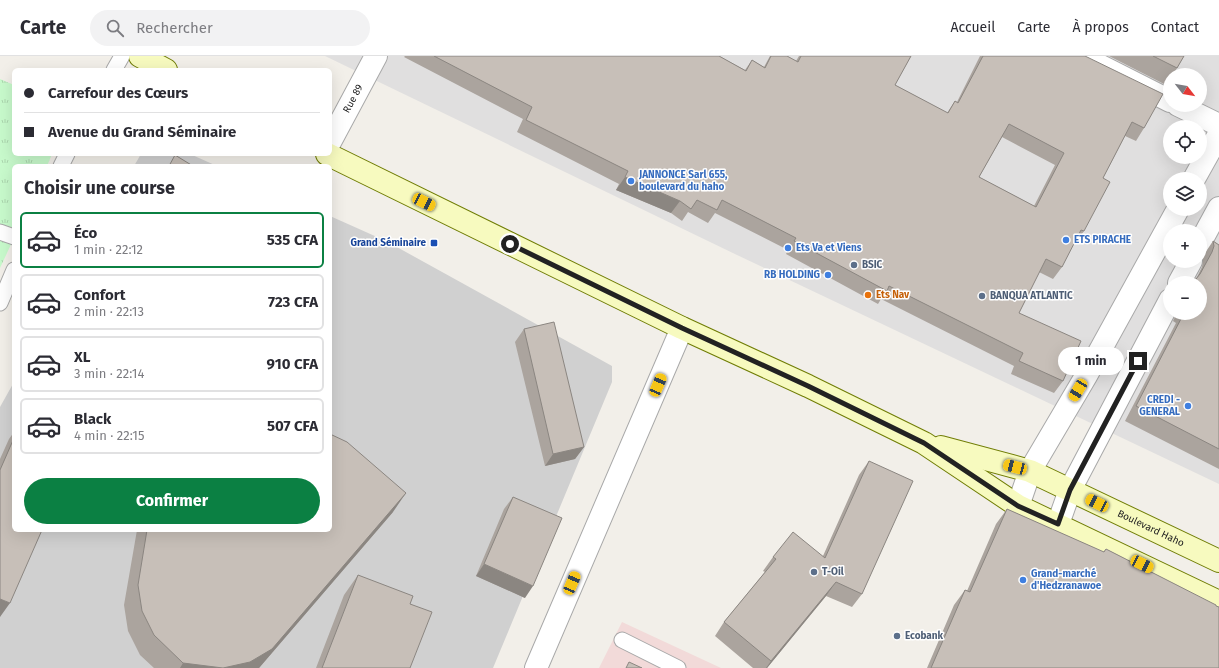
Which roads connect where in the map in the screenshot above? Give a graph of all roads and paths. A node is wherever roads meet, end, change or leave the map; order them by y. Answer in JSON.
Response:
{"nodes":[{"id":1,"x":122,"y":56,"type":"edge"},
{"id":2,"x":140,"y":56,"type":"edge"},
{"id":3,"x":376,"y":56,"type":"edge"},
{"id":4,"x":1081,"y":56,"type":"edge"},
{"id":5,"x":115,"y":68,"type":"edge"},
{"id":6,"x":162,"y":68,"type":"edge"},
{"id":7,"x":1163,"y":97,"type":"edge"},
{"id":8,"x":1192,"y":112,"type":"edge"},
{"id":9,"x":1219,"y":125,"type":"edge"},
{"id":10,"x":1219,"y":134,"type":"edge"},
{"id":11,"x":332,"y":138,"type":"edge"},
{"id":12,"x":331,"y":156,"type":"edge"},
{"id":13,"x":1198,"y":172,"type":"edge"},
{"id":14,"x":1219,"y":208,"type":"edge"},
{"id":15,"x":1174,"y":216,"type":"edge"},
{"id":16,"x":1207,"y":230,"type":"edge"},
{"id":17,"x":0,"y":232,"type":"edge"},
{"id":18,"x":12,"y":236,"type":"edge"},
{"id":19,"x":12,"y":275,"type":"edge"},
{"id":20,"x":0,"y":303,"type":"edge"},
{"id":21,"x":1163,"y":313,"type":"edge"},
{"id":22,"x":682,"y":328,"type":"junction"},
{"id":23,"x":924,"y":443,"type":"junction"},
{"id":24,"x":1030,"y":471,"type":"junction"},
{"id":25,"x":1070,"y":490,"type":"junction"},
{"id":26,"x":1018,"y":506,"type":"junction"},
{"id":27,"x":1058,"y":524,"type":"junction"},
{"id":28,"x":1219,"y":561,"type":"edge"},
{"id":29,"x":1219,"y":602,"type":"edge"},
{"id":30,"x":622,"y":640,"type":"dead end"},
{"id":31,"x":536,"y":668,"type":"edge"},
{"id":32,"x":678,"y":668,"type":"edge"}],
"edges":[{"from":1,"to":5,"type":"lane"},
{"from":2,"to":6,"type":"main road"},
{"from":3,"to":11,"type":"street","name":"Rue 89"},
{"from":4,"to":7,"type":"street"},
{"from":8,"to":9,"type":"street"},
{"from":10,"to":13,"type":"street"},
{"from":12,"to":22,"type":"main road","name":"Boulevard Haho"},
{"from":14,"to":16,"type":"street"},
{"from":15,"to":24,"type":"street"},
{"from":17,"to":18,"type":"lane"},
{"from":19,"to":20,"type":"lane"},
{"from":21,"to":25,"type":"street"},
{"from":22,"to":23,"type":"main road","name":"Boulevard Haho"},
{"from":22,"to":31,"type":"street"},
{"from":23,"to":24,"type":"main road","name":"Boulevard Haho"},
{"from":23,"to":26,"type":"main road","name":"Boulevard Haho"},
{"from":24,"to":25,"type":"main road","name":"Boulevard Haho"},
{"from":24,"to":26,"type":"street"},
{"from":25,"to":27,"type":"street"},
{"from":25,"to":28,"type":"main road","name":"Boulevard Haho"},
{"from":26,"to":27,"type":"main road","name":"Boulevard Haho"},
{"from":27,"to":29,"type":"main road","name":"Boulevard Haho"},
{"from":30,"to":32,"type":"lane"}]}
